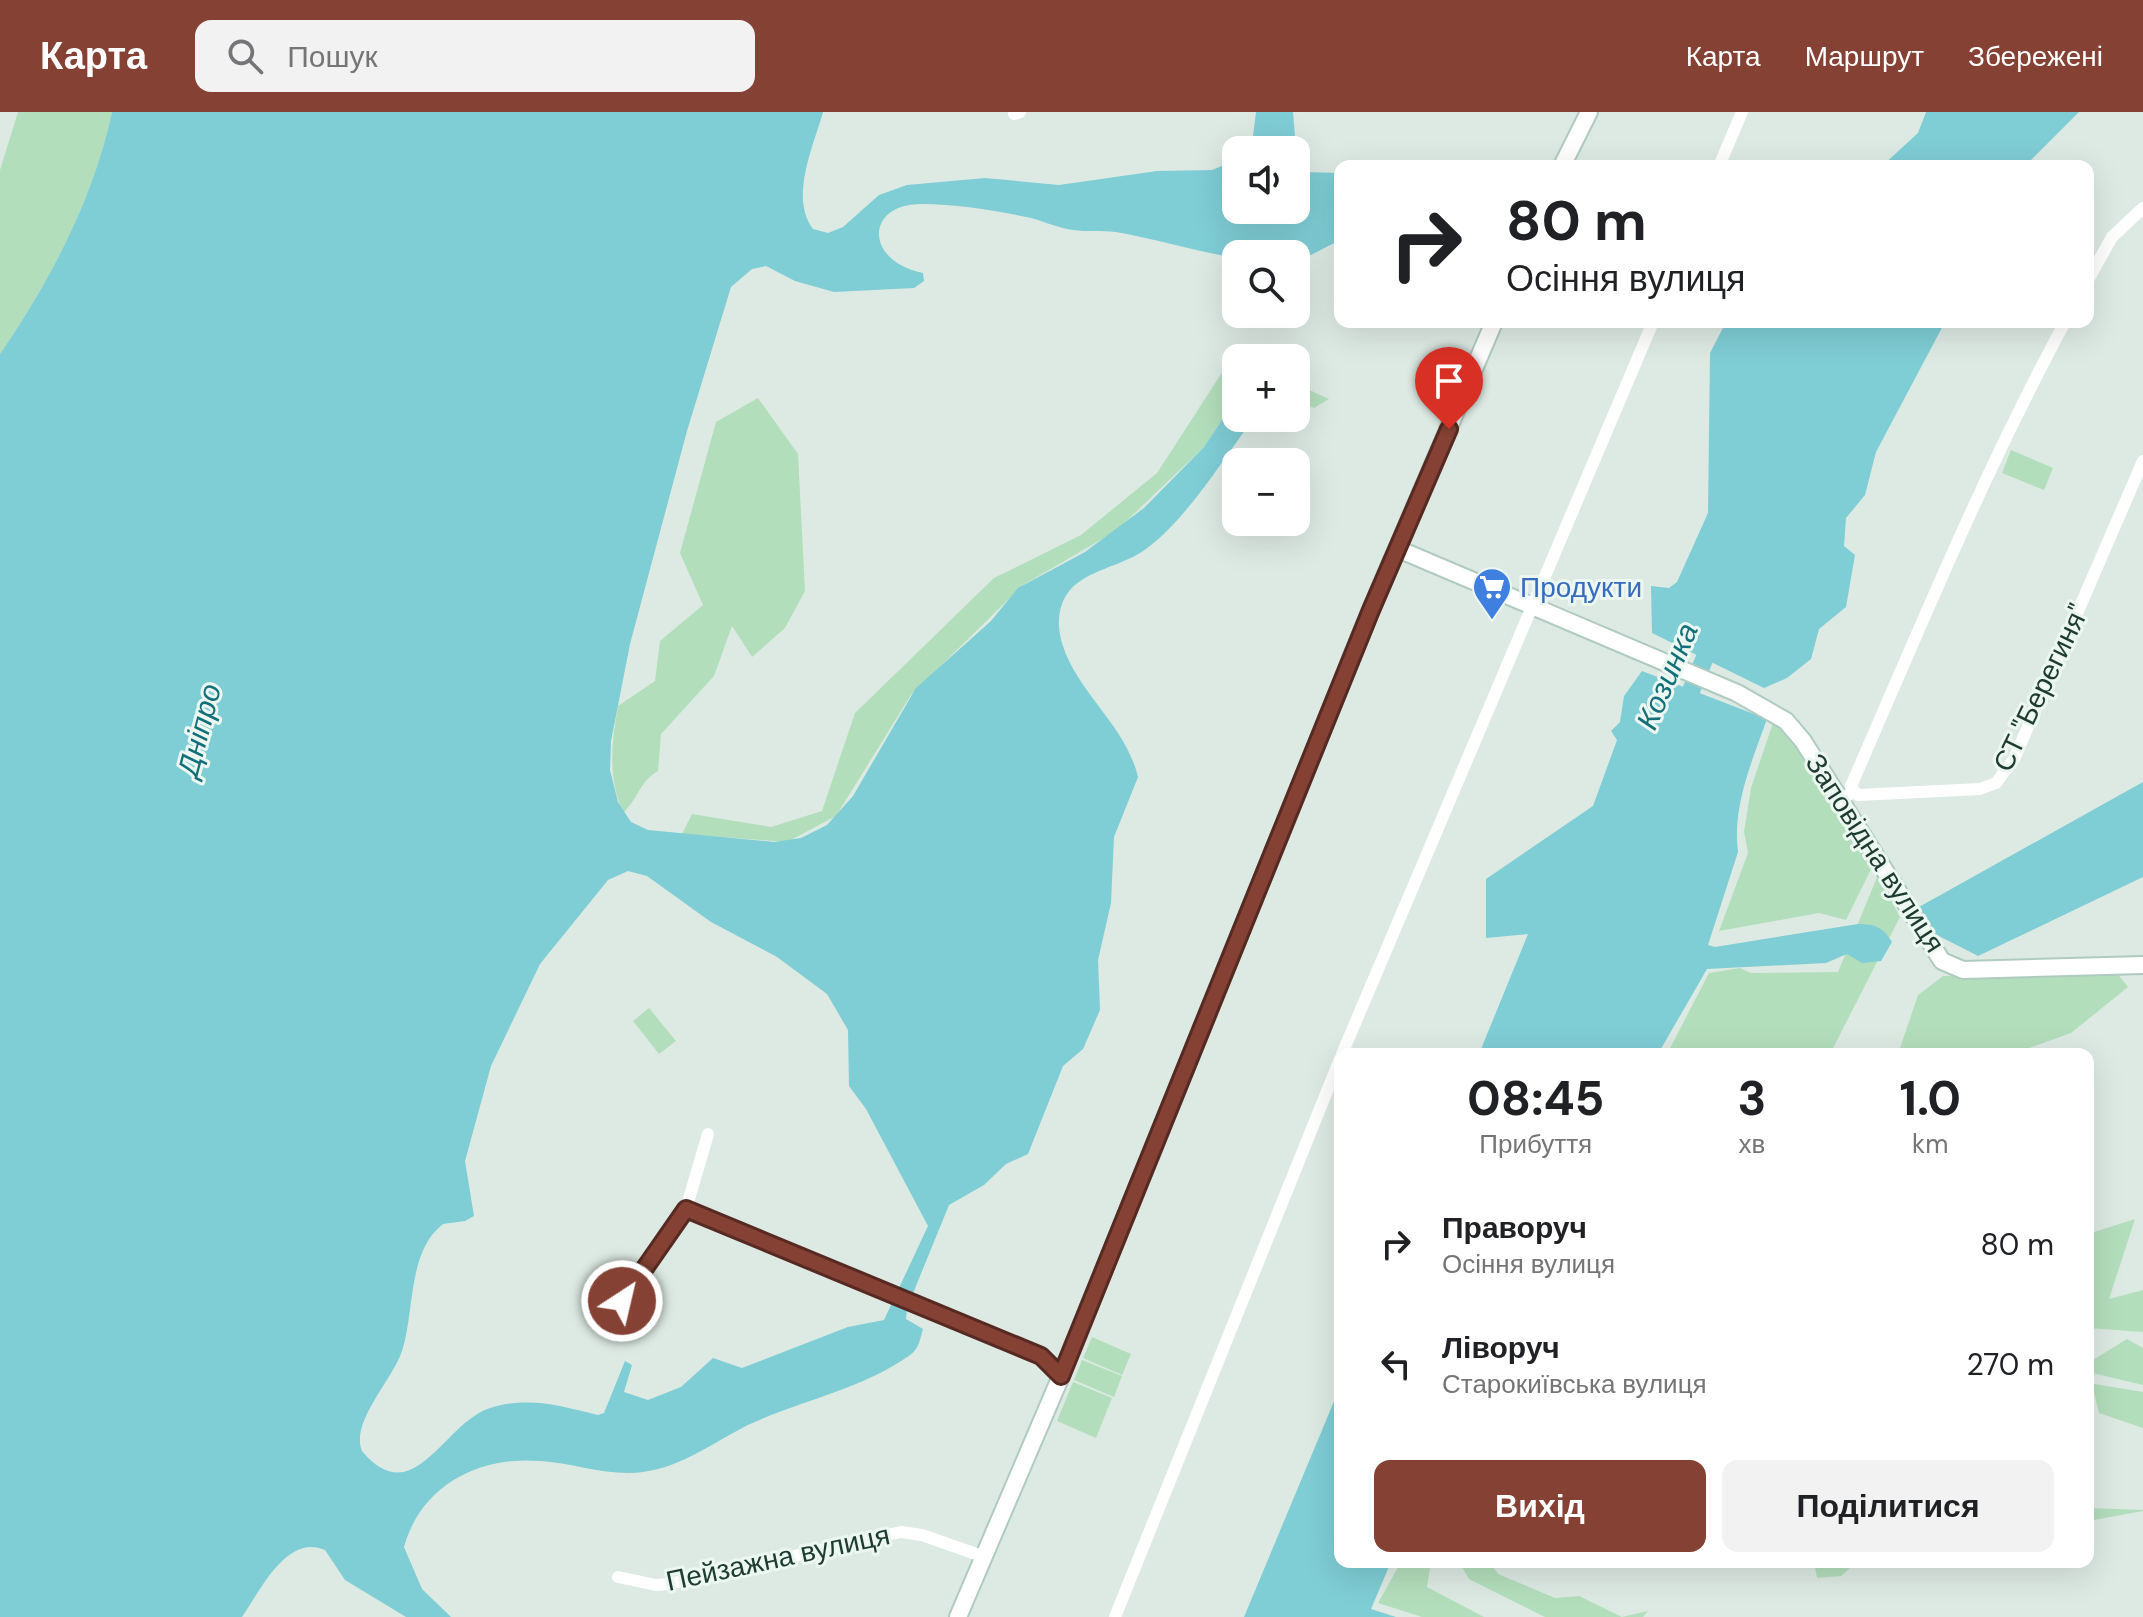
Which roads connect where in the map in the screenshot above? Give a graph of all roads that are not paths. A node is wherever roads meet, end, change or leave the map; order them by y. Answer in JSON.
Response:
{"nodes":[{"id":1,"x":1742,"y":112,"type":"edge"},
{"id":2,"x":1583,"y":116,"type":"edge"},
{"id":3,"x":1565,"y":160,"type":"edge"},
{"id":4,"x":1722,"y":160,"type":"edge"},
{"id":5,"x":2143,"y":208,"type":"edge"},
{"id":6,"x":2094,"y":269,"type":"edge"},
{"id":7,"x":1491,"y":328,"type":"edge"},
{"id":8,"x":1650,"y":328,"type":"edge"},
{"id":9,"x":2062,"y":328,"type":"edge"},
{"id":10,"x":2143,"y":461,"type":"edge"},
{"id":11,"x":1398,"y":549,"type":"junction"},
{"id":12,"x":1532,"y":606,"type":"junction"},
{"id":13,"x":1848,"y":796,"type":"junction"},
{"id":14,"x":2143,"y":965,"type":"edge"},
{"id":15,"x":1344,"y":1048,"type":"edge"},
{"id":16,"x":1334,"y":1073,"type":"edge"},
{"id":17,"x":708,"y":1134,"type":"dead end"},
{"id":18,"x":686,"y":1209,"type":"junction"},
{"id":19,"x":622,"y":1301,"type":"dead end"},
{"id":20,"x":1061,"y":1376,"type":"junction"},
{"id":21,"x":982,"y":1556,"type":"junction"},
{"id":22,"x":618,"y":1577,"type":"dead end"},
{"id":23,"x":958,"y":1617,"type":"edge"},
{"id":24,"x":1115,"y":1617,"type":"edge"}],
"edges":[{"from":1,"to":4,"type":"street"},
{"from":2,"to":3,"type":"street"},
{"from":5,"to":6,"type":"street"},
{"from":7,"to":11,"type":"street"},
{"from":8,"to":12,"type":"street"},
{"from":9,"to":13,"type":"street"},
{"from":10,"to":13,"type":"street","name":"СТ \"Берегиня\""},
{"from":11,"to":12,"type":"street","name":"Заповідна вулиця"},
{"from":11,"to":20,"type":"street"},
{"from":12,"to":13,"type":"street","name":"Заповідна вулиця"},
{"from":12,"to":15,"type":"street"},
{"from":13,"to":14,"type":"street","name":"Заповідна вулиця"},
{"from":16,"to":24,"type":"street"},
{"from":17,"to":18,"type":"street"},
{"from":18,"to":19,"type":"street"},
{"from":18,"to":20,"type":"street"},
{"from":20,"to":21,"type":"street"},
{"from":21,"to":22,"type":"street","name":"Пейзажна вулиця"},
{"from":21,"to":23,"type":"street"}]}
